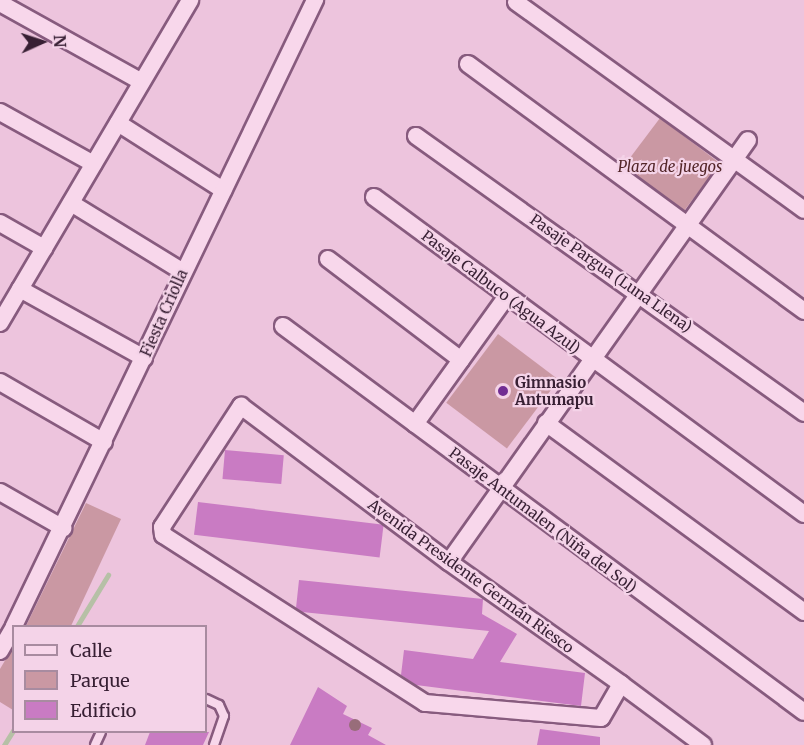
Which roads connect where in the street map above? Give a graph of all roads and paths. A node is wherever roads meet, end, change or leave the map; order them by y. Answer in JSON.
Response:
{"nodes":[{"id":1,"x":315,"y":0,"type":"edge"},
{"id":2,"x":188,"y":1,"type":"edge"},
{"id":3,"x":516,"y":2,"type":"dead end"},
{"id":4,"x":0,"y":3,"type":"edge"},
{"id":5,"x":468,"y":64,"type":"dead end"},
{"id":6,"x":142,"y":82,"type":"junction"},
{"id":7,"x":0,"y":112,"type":"edge"},
{"id":8,"x":118,"y":123,"type":"junction"},
{"id":9,"x":416,"y":136,"type":"dead end"},
{"id":10,"x":748,"y":140,"type":"dead end"},
{"id":11,"x":734,"y":159,"type":"junction"},
{"id":12,"x":94,"y":164,"type":"junction"},
{"id":13,"x":223,"y":190,"type":"junction"},
{"id":14,"x":374,"y":196,"type":"dead end"},
{"id":15,"x":71,"y":203,"type":"junction"},
{"id":16,"x":804,"y":210,"type":"edge"},
{"id":17,"x":0,"y":223,"type":"edge"},
{"id":18,"x":689,"y":226,"type":"junction"},
{"id":19,"x":44,"y":248,"type":"junction"},
{"id":20,"x":328,"y":259,"type":"dead end"},
{"id":21,"x":183,"y":272,"type":"junction"},
{"id":22,"x":20,"y":289,"type":"junction"},
{"id":23,"x":642,"y":294,"type":"junction"},
{"id":24,"x":507,"y":297,"type":"junction"},
{"id":25,"x":804,"y":311,"type":"edge"},
{"id":26,"x":0,"y":323,"type":"edge"},
{"id":27,"x":283,"y":326,"type":"dead end"},
{"id":28,"x":144,"y":358,"type":"junction"},
{"id":29,"x":461,"y":360,"type":"junction"},
{"id":30,"x":591,"y":360,"type":"junction"},
{"id":31,"x":0,"y":382,"type":"edge"},
{"id":32,"x":804,"y":413,"type":"edge"},
{"id":33,"x":546,"y":423,"type":"junction"},
{"id":34,"x":415,"y":424,"type":"junction"},
{"id":35,"x":104,"y":442,"type":"junction"},
{"id":36,"x":500,"y":488,"type":"junction"},
{"id":37,"x":0,"y":492,"type":"edge"},
{"id":38,"x":804,"y":514,"type":"edge"},
{"id":39,"x":63,"y":528,"type":"junction"},
{"id":40,"x":449,"y":562,"type":"junction"},
{"id":41,"x":804,"y":612,"type":"edge"},
{"id":42,"x":15,"y":625,"type":"edge"},
{"id":43,"x":12,"y":630,"type":"edge"},
{"id":44,"x":1,"y":648,"type":"edge"},
{"id":45,"x":621,"y":684,"type":"junction"},
{"id":46,"x":207,"y":699,"type":"edge"},
{"id":47,"x":804,"y":712,"type":"edge"},
{"id":48,"x":214,"y":745,"type":"edge"},
{"id":49,"x":703,"y":745,"type":"edge"}],
"edges":[{"from":1,"to":13,"type":"street","name":"Fiesta Criolla"},
{"from":2,"to":6,"type":"street"},
{"from":3,"to":11,"type":"street"},
{"from":4,"to":6,"type":"street"},
{"from":5,"to":18,"type":"street"},
{"from":6,"to":8,"type":"street"},
{"from":7,"to":12,"type":"street"},
{"from":8,"to":12,"type":"street"},
{"from":8,"to":13,"type":"street"},
{"from":9,"to":23,"type":"street","name":"Pasaje Pargua (Luna Llena)"},
{"from":10,"to":11,"type":"street"},
{"from":11,"to":16,"type":"street"},
{"from":11,"to":18,"type":"street"},
{"from":12,"to":15,"type":"street"},
{"from":13,"to":21,"type":"street","name":"Fiesta Criolla"},
{"from":14,"to":24,"type":"street","name":"Pasaje Calbuco (Agua Azul)"},
{"from":15,"to":19,"type":"street"},
{"from":15,"to":21,"type":"street"},
{"from":17,"to":19,"type":"street"},
{"from":18,"to":23,"type":"street"},
{"from":18,"to":25,"type":"street"},
{"from":19,"to":22,"type":"street"},
{"from":20,"to":29,"type":"street"},
{"from":21,"to":28,"type":"street","name":"Fiesta Criolla"},
{"from":22,"to":26,"type":"street"},
{"from":22,"to":28,"type":"street"},
{"from":23,"to":30,"type":"street"},
{"from":23,"to":32,"type":"street","name":"Pasaje Pargua (Luna Llena)"},
{"from":24,"to":29,"type":"street"},
{"from":24,"to":30,"type":"street","name":"Pasaje Calbuco (Agua Azul)"},
{"from":27,"to":34,"type":"street","name":"Pasaje Antumalen (Niña del Sol)"},
{"from":28,"to":35,"type":"street","name":"Fiesta Criolla"},
{"from":29,"to":34,"type":"street"},
{"from":30,"to":33,"type":"street"},
{"from":30,"to":38,"type":"street","name":"Pasaje Calbuco (Agua Azul)"},
{"from":31,"to":35,"type":"street"},
{"from":33,"to":36,"type":"street"},
{"from":33,"to":41,"type":"street"},
{"from":34,"to":36,"type":"street","name":"Pasaje Antumalen (Niña del Sol)"},
{"from":35,"to":39,"type":"street","name":"Fiesta Criolla"},
{"from":36,"to":40,"type":"street"},
{"from":36,"to":47,"type":"street","name":"Pasaje Antumalen (Niña del Sol)"},
{"from":37,"to":39,"type":"street"},
{"from":39,"to":42,"type":"street","name":"Fiesta Criolla"},
{"from":40,"to":45,"type":"street","name":"Avenida Presidente Germán Riesco"},
{"from":40,"to":45,"type":"street","name":"Avenida Presidente Germán Riesco"},
{"from":43,"to":44,"type":"street","name":"Fiesta Criolla"},
{"from":45,"to":49,"type":"street","name":"Avenida Presidente Germán Riesco"},
{"from":46,"to":48,"type":"lane"}]}
